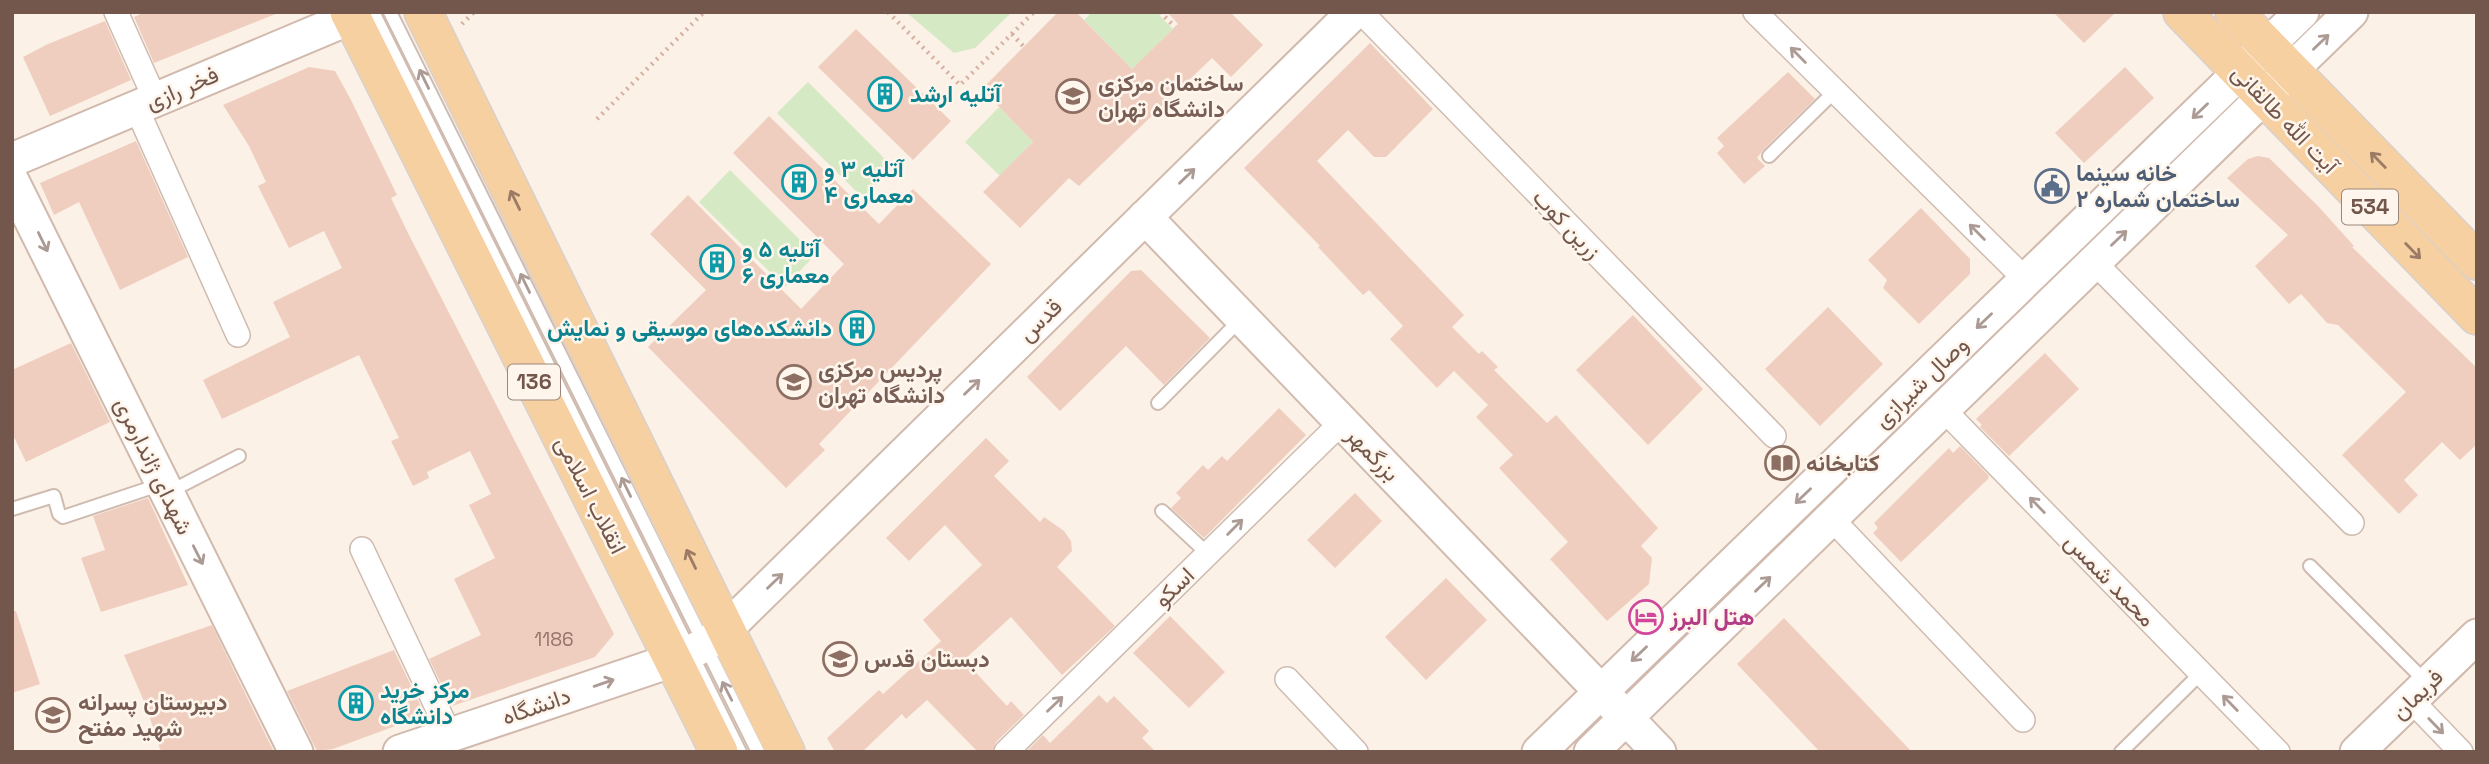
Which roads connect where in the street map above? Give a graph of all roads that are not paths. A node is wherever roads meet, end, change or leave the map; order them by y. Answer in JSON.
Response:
{"nodes":[{"id":1,"x":116,"y":12,"type":"edge"},
{"id":2,"x":390,"y":12,"type":"edge"},
{"id":3,"x":423,"y":12,"type":"edge"},
{"id":4,"x":1354,"y":12,"type":"edge"},
{"id":5,"x":1361,"y":12,"type":"edge"},
{"id":6,"x":1755,"y":12,"type":"edge"},
{"id":7,"x":2182,"y":12,"type":"edge"},
{"id":8,"x":2234,"y":12,"type":"edge"},
{"id":9,"x":2302,"y":12,"type":"edge"},
{"id":10,"x":2351,"y":12,"type":"edge"},
{"id":11,"x":359,"y":13,"type":"edge"},
{"id":12,"x":2278,"y":59,"type":"junction"},
{"id":13,"x":2252,"y":85,"type":"junction"},
{"id":14,"x":1835,"y":91,"type":"junction"},
{"id":15,"x":146,"y":103,"type":"junction"},
{"id":16,"x":1769,"y":156,"type":"dead end"},
{"id":17,"x":12,"y":160,"type":"edge"},
{"id":18,"x":12,"y":181,"type":"edge"},
{"id":19,"x":1145,"y":217,"type":"junction"},
{"id":20,"x":2477,"y":261,"type":"edge"},
{"id":21,"x":2094,"y":262,"type":"junction"},
{"id":22,"x":2026,"y":280,"type":"junction"},
{"id":23,"x":2050,"y":304,"type":"junction"},
{"id":24,"x":2477,"y":316,"type":"edge"},
{"id":25,"x":1242,"y":318,"type":"junction"},
{"id":26,"x":238,"y":335,"type":"dead end"},
{"id":27,"x":1158,"y":403,"type":"dead end"},
{"id":28,"x":1943,"y":408,"type":"junction"},
{"id":29,"x":1342,"y":422,"type":"junction"},
{"id":30,"x":1774,"y":436,"type":"dead end"},
{"id":31,"x":239,"y":456,"type":"dead end"},
{"id":32,"x":165,"y":488,"type":"junction"},
{"id":33,"x":12,"y":509,"type":"edge"},
{"id":34,"x":1162,"y":511,"type":"dead end"},
{"id":35,"x":1831,"y":518,"type":"junction"},
{"id":36,"x":2352,"y":523,"type":"dead end"},
{"id":37,"x":362,"y":549,"type":"dead end"},
{"id":38,"x":1208,"y":554,"type":"junction"},
{"id":39,"x":2310,"y":566,"type":"dead end"},
{"id":40,"x":2477,"y":636,"type":"edge"},
{"id":41,"x":699,"y":647,"type":"junction"},
{"id":42,"x":2201,"y":673,"type":"junction"},
{"id":43,"x":1287,"y":679,"type":"dead end"},
{"id":44,"x":1601,"y":691,"type":"junction"},
{"id":45,"x":2419,"y":692,"type":"junction"},
{"id":46,"x":1626,"y":718,"type":"junction"},
{"id":47,"x":2023,"y":720,"type":"dead end"},
{"id":48,"x":450,"y":735,"type":"junction"},
{"id":49,"x":296,"y":752,"type":"edge"},
{"id":50,"x":400,"y":752,"type":"edge"},
{"id":51,"x":719,"y":752,"type":"edge"},
{"id":52,"x":740,"y":752,"type":"edge"},
{"id":53,"x":758,"y":752,"type":"edge"},
{"id":54,"x":786,"y":752,"type":"edge"},
{"id":55,"x":1006,"y":752,"type":"edge"},
{"id":56,"x":1356,"y":752,"type":"edge"},
{"id":57,"x":1539,"y":752,"type":"edge"},
{"id":58,"x":1591,"y":752,"type":"edge"},
{"id":59,"x":1659,"y":752,"type":"edge"},
{"id":60,"x":2122,"y":752,"type":"edge"},
{"id":61,"x":2277,"y":752,"type":"edge"},
{"id":62,"x":2357,"y":752,"type":"edge"},
{"id":63,"x":2461,"y":752,"type":"edge"}],
"edges":[{"from":1,"to":15,"type":"street"},
{"from":41,"to":2,"type":"lane","one_way":true},
{"from":41,"to":3,"type":"main road","name":"انقلاب اسلامی","number":"136","one_way":true},
{"from":19,"to":4,"type":"street","name":"قدس","one_way":true},
{"from":5,"to":30,"type":"street","name":"زرین کوب"},
{"from":14,"to":6,"type":"street","one_way":true},
{"from":7,"to":13,"type":"main road","name":"آیت الله طالقانی","number":"534"},
{"from":8,"to":12,"type":"main road","name":"آیت الله طالقانی","number":"534"},
{"from":9,"to":12,"type":"street","name":"وصال شیرازی"},
{"from":12,"to":10,"type":"street","name":"وصال شیرازی","one_way":true},
{"from":11,"to":15,"type":"street","name":"فخر رازی"},
{"from":11,"to":41,"type":"main road","name":"انقلاب اسلامی","number":"136"},
{"from":12,"to":13,"type":"street","name":"وصال شیرازی"},
{"from":20,"to":12,"type":"main road","name":"آیت الله طالقانی","number":"534","one_way":true},
{"from":21,"to":13,"type":"street","name":"وصال شیرازی","one_way":true},
{"from":13,"to":22,"type":"street","name":"وصال شیرازی","one_way":true},
{"from":13,"to":24,"type":"main road","name":"آیت الله طالقانی","number":"534","one_way":true},
{"from":14,"to":16,"type":"lane"},
{"from":22,"to":14,"type":"street","one_way":true},
{"from":15,"to":17,"type":"street","name":"فخر رازی"},
{"from":15,"to":26,"type":"street"},
{"from":18,"to":32,"type":"street","name":"شهدای ژاندارمری","one_way":true},
{"from":19,"to":25,"type":"street","name":"بزرگمهر"},
{"from":41,"to":19,"type":"street","name":"قدس","one_way":true},
{"from":21,"to":23,"type":"street","name":"وصال شیرازی"},
{"from":21,"to":36,"type":"street"},
{"from":22,"to":23,"type":"street"},
{"from":22,"to":44,"type":"street","name":"وصال شیرازی","one_way":true},
{"from":23,"to":28,"type":"street","name":"وصال شیرازی"},
{"from":25,"to":27,"type":"lane"},
{"from":25,"to":29,"type":"street","name":"بزرگمهر"},
{"from":28,"to":35,"type":"street","name":"وصال شیرازی"},
{"from":42,"to":28,"type":"street","name":"محمد شمس","one_way":true},
{"from":38,"to":29,"type":"street","name":"اسکو","one_way":true},
{"from":29,"to":44,"type":"street","name":"بزرگمهر"},
{"from":31,"to":32,"type":"lane"},
{"from":32,"to":33,"type":"lane"},
{"from":32,"to":49,"type":"street","name":"شهدای ژاندارمری","one_way":true},
{"from":34,"to":38,"type":"lane"},
{"from":46,"to":35,"type":"street","name":"وصال شیرازی","one_way":true},
{"from":35,"to":47,"type":"street"},
{"from":37,"to":48,"type":"street"},
{"from":55,"to":38,"type":"street","name":"اسکو","one_way":true},
{"from":39,"to":45,"type":"lane"},
{"from":40,"to":45,"type":"street","name":"فریمان"},
{"from":48,"to":41,"type":"street","name":"دانشگاه","one_way":true},
{"from":41,"to":51,"type":"main road","name":"انقلاب اسلامی","number":"136"},
{"from":41,"to":52,"type":"lane"},
{"from":53,"to":41,"type":"lane","one_way":true},
{"from":41,"to":54,"type":"main road","name":"انقلاب اسلامی","number":"136"},
{"from":42,"to":60,"type":"lane"},
{"from":61,"to":42,"type":"street","name":"محمد شمس","one_way":true},
{"from":43,"to":56,"type":"street"},
{"from":44,"to":46,"type":"street","name":"بزرگمهر"},
{"from":44,"to":57,"type":"street","name":"وصال شیرازی"},
{"from":45,"to":62,"type":"street","name":"فریمان"},
{"from":45,"to":63,"type":"street","one_way":true},
{"from":46,"to":58,"type":"street","name":"وصال شیرازی"},
{"from":46,"to":59,"type":"street"},
{"from":48,"to":50,"type":"street","name":"دانشگاه"}]}
